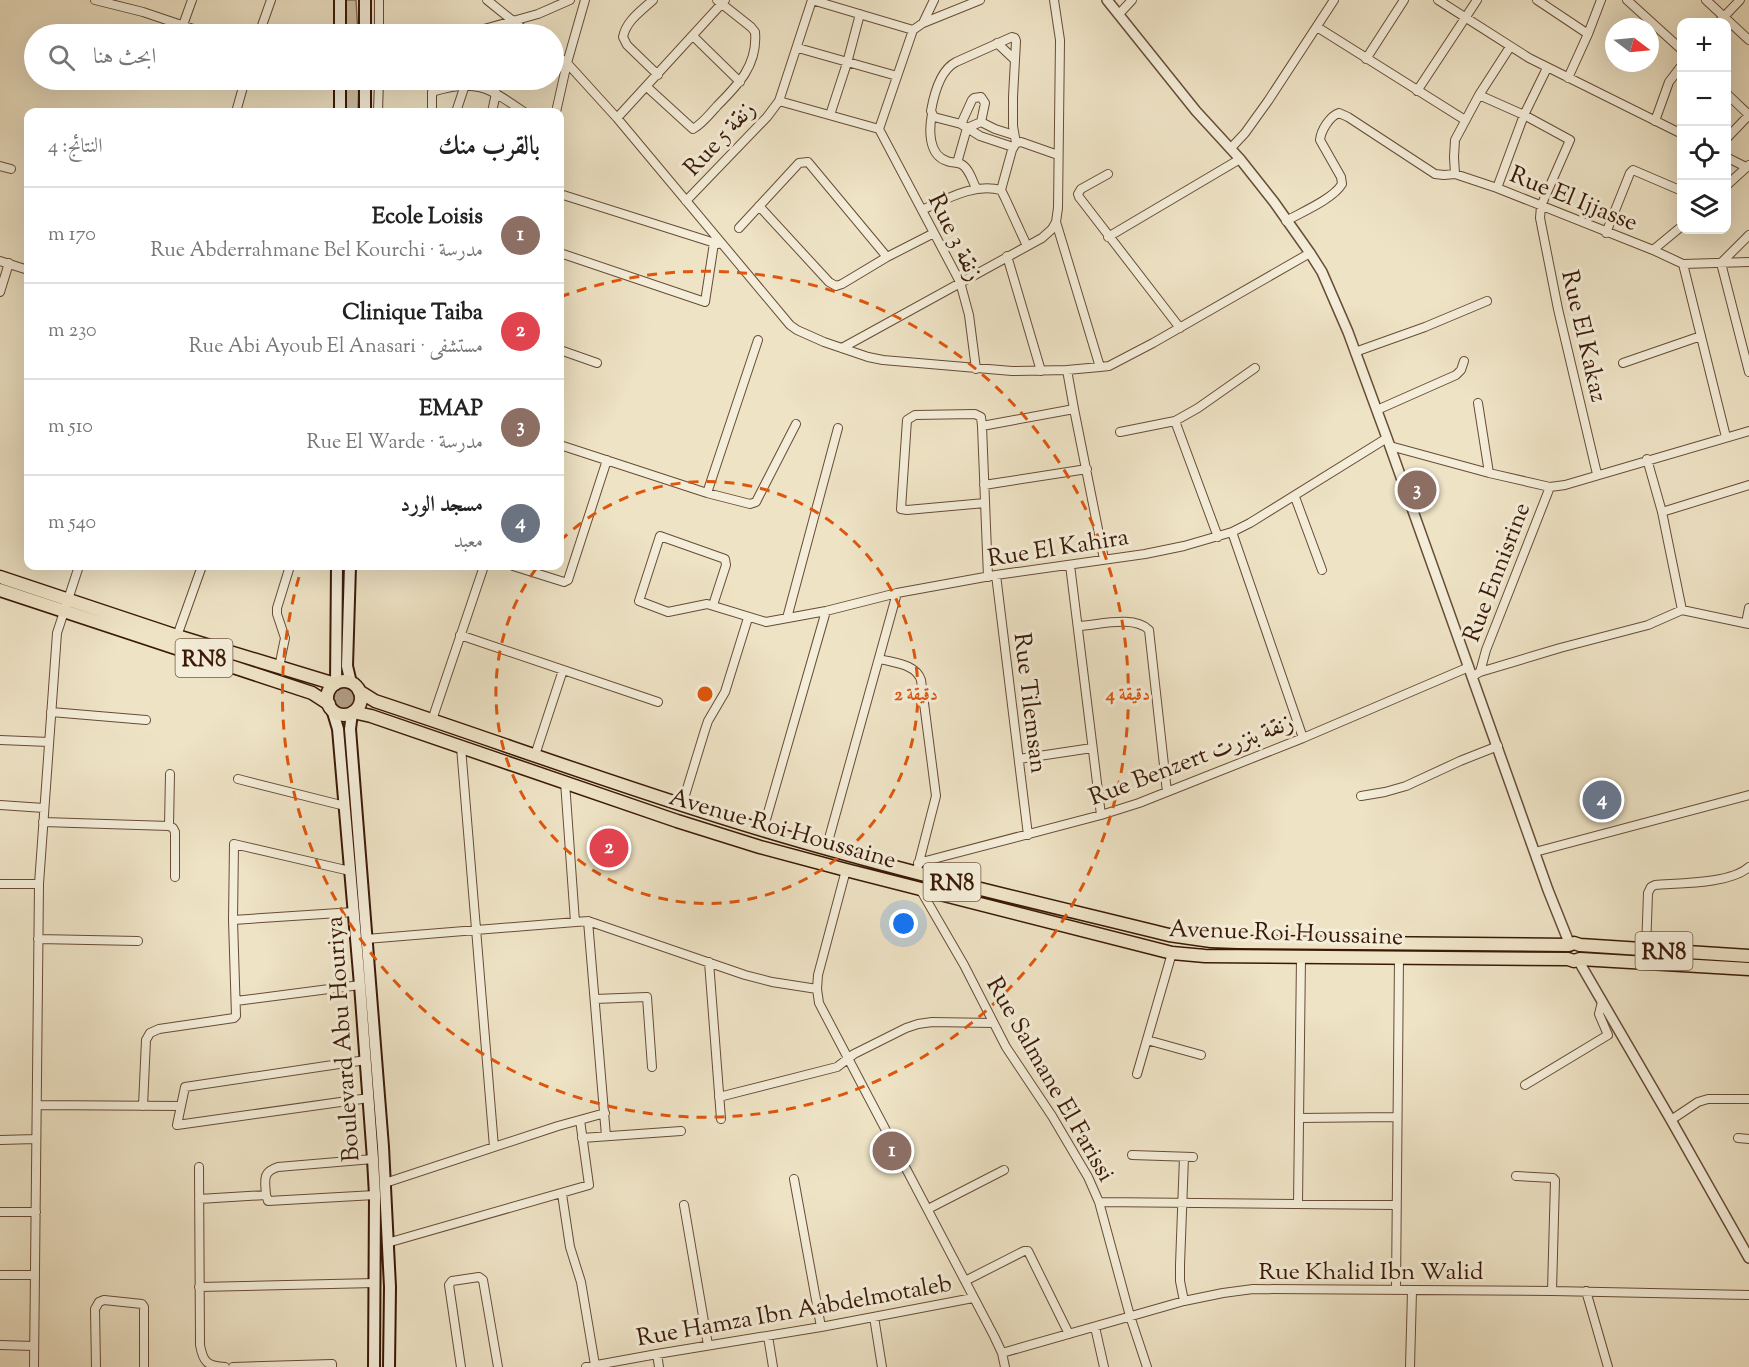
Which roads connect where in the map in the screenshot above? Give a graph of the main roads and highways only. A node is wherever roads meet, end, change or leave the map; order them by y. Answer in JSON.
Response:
{"nodes":[{"id":1,"x":340,"y":0,"type":"edge"},
{"id":2,"x":365,"y":0,"type":"edge"},
{"id":3,"x":340,"y":24,"type":"edge"},
{"id":4,"x":365,"y":24,"type":"edge"},
{"id":5,"x":338,"y":90,"type":"edge"},
{"id":6,"x":365,"y":90,"type":"edge"},
{"id":7,"x":340,"y":108,"type":"edge"},
{"id":8,"x":364,"y":108,"type":"edge"},
{"id":9,"x":337,"y":570,"type":"edge"},
{"id":10,"x":350,"y":570,"type":"edge"},
{"id":11,"x":0,"y":577,"type":"edge"},
{"id":12,"x":0,"y":590,"type":"edge"},
{"id":13,"x":65,"y":606,"type":"junction"},
{"id":14,"x":335,"y":684,"type":"junction"},
{"id":15,"x":355,"y":687,"type":"junction"},
{"id":16,"x":330,"y":707,"type":"junction"},
{"id":17,"x":352,"y":712,"type":"junction"},
{"id":18,"x":1573,"y":945,"type":"junction"},
{"id":19,"x":1749,"y":957,"type":"edge"},
{"id":20,"x":1576,"y":960,"type":"junction"},
{"id":21,"x":1749,"y":969,"type":"edge"},
{"id":22,"x":374,"y":1367,"type":"edge"},
{"id":23,"x":389,"y":1367,"type":"edge"}],
"edges":[{"from":1,"to":3,"type":"main road"},
{"from":2,"to":4,"type":"main road"},
{"from":5,"to":7,"type":"main road"},
{"from":6,"to":8,"type":"main road"},
{"from":9,"to":14,"type":"main road"},
{"from":10,"to":15,"type":"main road"},
{"from":11,"to":13,"type":"main road","number":"RN8"},
{"from":12,"to":13,"type":"main road","number":"RN8"},
{"from":13,"to":14,"type":"main road","number":"RN8"},
{"from":13,"to":16,"type":"main road","number":"RN8"},
{"from":14,"to":15,"type":"main road","number":"RN8"},
{"from":14,"to":16,"type":"main road"},
{"from":15,"to":17,"type":"main road"},
{"from":15,"to":18,"type":"main road","name":"Avenue Roi Houssaine","number":"RN8"},
{"from":16,"to":17,"type":"main road","number":"RN8"},
{"from":16,"to":22,"type":"main road","name":"Boulevard Abu Houriya"},
{"from":17,"to":20,"type":"main road","name":"Avenue Roi Houssaine","number":"RN8"},
{"from":17,"to":23,"type":"main road","name":"Boulevard Abu Houriya"},
{"from":18,"to":19,"type":"main road","name":"Avenue Roi Houssaine","number":"RN8"},
{"from":18,"to":20,"type":"main road"},
{"from":20,"to":21,"type":"main road","name":"Avenue Roi Houssaine","number":"RN8"}]}
